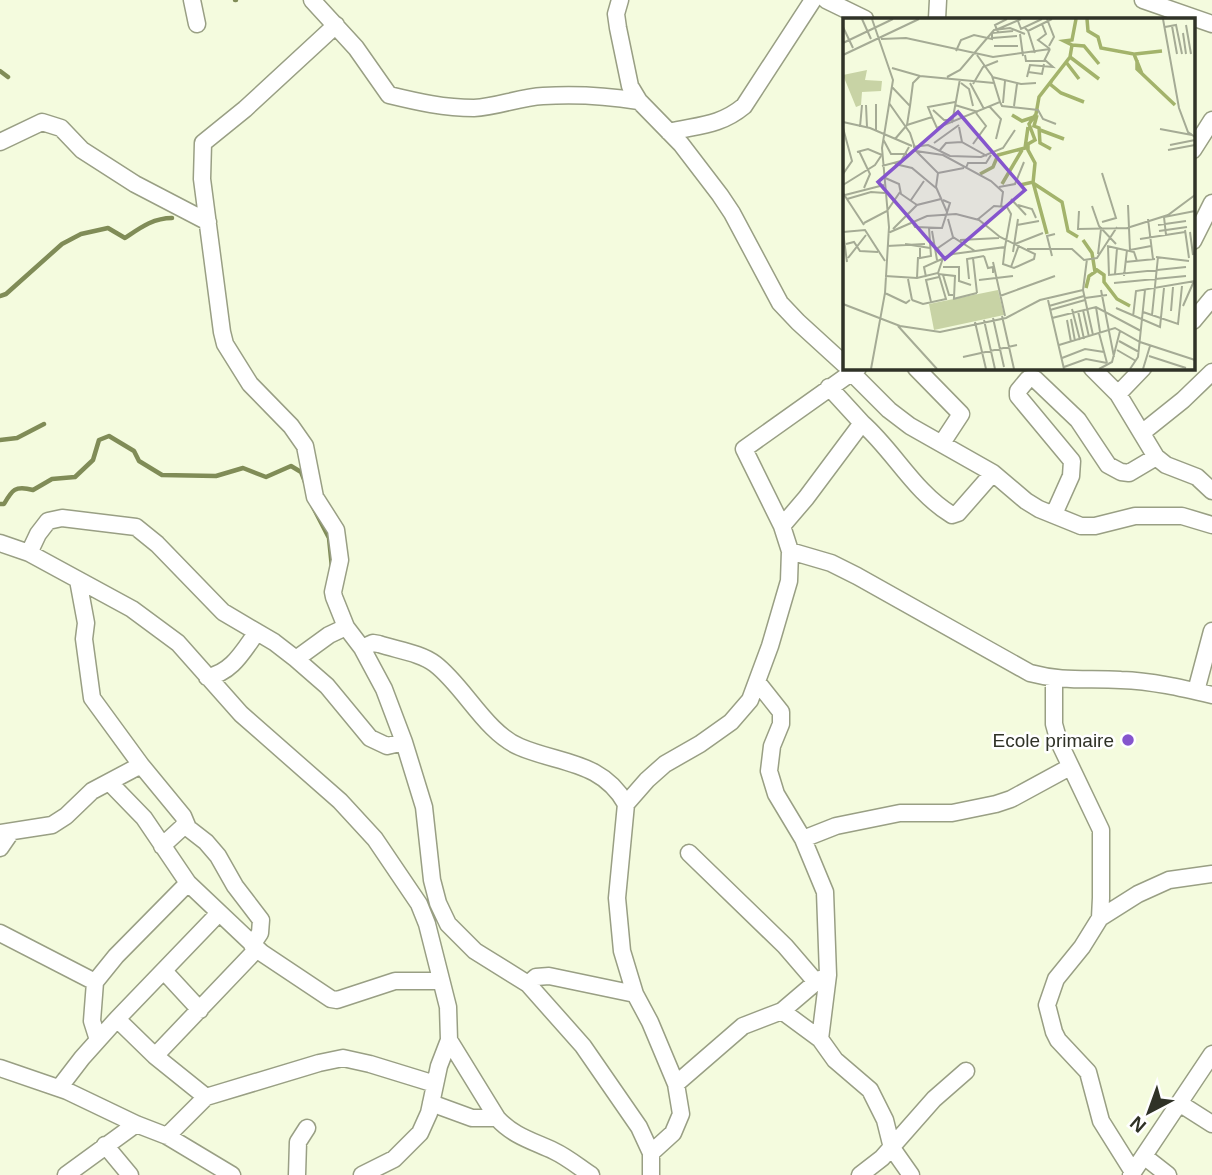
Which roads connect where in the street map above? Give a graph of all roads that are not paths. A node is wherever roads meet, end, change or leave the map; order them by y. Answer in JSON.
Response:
{"nodes":[{"id":1,"x":192,"y":0,"type":"edge"},
{"id":2,"x":312,"y":0,"type":"edge"},
{"id":3,"x":620,"y":0,"type":"edge"},
{"id":4,"x":813,"y":0,"type":"edge"},
{"id":5,"x":827,"y":0,"type":"edge"},
{"id":6,"x":938,"y":0,"type":"edge"},
{"id":7,"x":1143,"y":0,"type":"edge"},
{"id":8,"x":863,"y":18,"type":"edge"},
{"id":9,"x":937,"y":18,"type":"edge"},
{"id":10,"x":197,"y":24,"type":"dead end"},
{"id":11,"x":1212,"y":24,"type":"edge"},
{"id":12,"x":336,"y":25,"type":"junction"},
{"id":13,"x":639,"y":101,"type":"junction"},
{"id":14,"x":1212,"y":120,"type":"edge"},
{"id":15,"x":669,"y":132,"type":"junction"},
{"id":16,"x":0,"y":142,"type":"edge"},
{"id":17,"x":1194,"y":148,"type":"edge"},
{"id":18,"x":1212,"y":203,"type":"edge"},
{"id":19,"x":208,"y":222,"type":"junction"},
{"id":20,"x":1195,"y":233,"type":"edge"},
{"id":21,"x":1212,"y":298,"type":"edge"},
{"id":22,"x":1194,"y":320,"type":"edge"},
{"id":23,"x":843,"y":362,"type":"edge"},
{"id":24,"x":849,"y":369,"type":"edge"},
{"id":25,"x":851,"y":369,"type":"edge"},
{"id":26,"x":917,"y":369,"type":"edge"},
{"id":27,"x":1093,"y":369,"type":"edge"},
{"id":28,"x":1142,"y":369,"type":"edge"},
{"id":29,"x":1212,"y":372,"type":"edge"},
{"id":30,"x":829,"y":387,"type":"junction"},
{"id":31,"x":1118,"y":394,"type":"junction"},
{"id":32,"x":862,"y":423,"type":"junction"},
{"id":33,"x":1143,"y":432,"type":"junction"},
{"id":34,"x":942,"y":443,"type":"junction"},
{"id":35,"x":1156,"y":457,"type":"junction"},
{"id":36,"x":993,"y":473,"type":"junction"},
{"id":37,"x":1212,"y":491,"type":"edge"},
{"id":38,"x":1054,"y":514,"type":"junction"},
{"id":39,"x":1212,"y":525,"type":"edge"},
{"id":40,"x":782,"y":526,"type":"junction"},
{"id":41,"x":0,"y":543,"type":"edge"},
{"id":42,"x":790,"y":551,"type":"junction"},
{"id":43,"x":29,"y":553,"type":"junction"},
{"id":44,"x":78,"y":580,"type":"junction"},
{"id":45,"x":346,"y":627,"type":"junction"},
{"id":46,"x":1212,"y":631,"type":"edge"},
{"id":47,"x":257,"y":632,"type":"junction"},
{"id":48,"x":362,"y":648,"type":"junction"},
{"id":49,"x":296,"y":659,"type":"junction"},
{"id":50,"x":207,"y":677,"type":"junction"},
{"id":51,"x":1054,"y":680,"type":"junction"},
{"id":52,"x":758,"y":682,"type":"junction"},
{"id":53,"x":1204,"y":693,"type":"edge"},
{"id":54,"x":404,"y":742,"type":"junction"},
{"id":55,"x":141,"y":765,"type":"junction"},
{"id":56,"x":1070,"y":767,"type":"junction"},
{"id":57,"x":110,"y":783,"type":"junction"},
{"id":58,"x":626,"y":804,"type":"junction"},
{"id":59,"x":186,"y":824,"type":"junction"},
{"id":60,"x":5,"y":832,"type":"edge"},
{"id":61,"x":803,"y":839,"type":"junction"},
{"id":62,"x":162,"y":846,"type":"junction"},
{"id":63,"x":0,"y":848,"type":"edge"},
{"id":64,"x":689,"y":853,"type":"dead end"},
{"id":65,"x":1212,"y":874,"type":"edge"},
{"id":66,"x":188,"y":883,"type":"junction"},
{"id":67,"x":244,"y":898,"type":"junction"},
{"id":68,"x":438,"y":903,"type":"junction"},
{"id":69,"x":419,"y":904,"type":"junction"},
{"id":70,"x":221,"y":915,"type":"junction"},
{"id":71,"x":1100,"y":918,"type":"junction"},
{"id":72,"x":0,"y":933,"type":"edge"},
{"id":73,"x":255,"y":947,"type":"junction"},
{"id":74,"x":164,"y":971,"type":"junction"},
{"id":75,"x":822,"y":978,"type":"junction"},
{"id":76,"x":440,"y":981,"type":"junction"},
{"id":77,"x":95,"y":982,"type":"junction"},
{"id":78,"x":528,"y":984,"type":"junction"},
{"id":79,"x":635,"y":995,"type":"junction"},
{"id":80,"x":200,"y":1010,"type":"junction"},
{"id":81,"x":782,"y":1011,"type":"junction"},
{"id":82,"x":117,"y":1019,"type":"junction"},
{"id":83,"x":98,"y":1040,"type":"junction"},
{"id":84,"x":449,"y":1040,"type":"junction"},
{"id":85,"x":820,"y":1040,"type":"junction"},
{"id":86,"x":1212,"y":1054,"type":"edge"},
{"id":87,"x":155,"y":1056,"type":"junction"},
{"id":88,"x":0,"y":1068,"type":"edge"},
{"id":89,"x":966,"y":1071,"type":"dead end"},
{"id":90,"x":435,"y":1084,"type":"junction"},
{"id":91,"x":676,"y":1084,"type":"junction"},
{"id":92,"x":59,"y":1088,"type":"junction"},
{"id":93,"x":206,"y":1097,"type":"junction"},
{"id":94,"x":430,"y":1103,"type":"junction"},
{"id":95,"x":1178,"y":1103,"type":"junction"},
{"id":96,"x":497,"y":1118,"type":"junction"},
{"id":97,"x":136,"y":1124,"type":"junction"},
{"id":98,"x":1212,"y":1124,"type":"edge"},
{"id":99,"x":307,"y":1128,"type":"dead end"},
{"id":100,"x":167,"y":1136,"type":"junction"},
{"id":101,"x":105,"y":1145,"type":"junction"},
{"id":102,"x":892,"y":1148,"type":"junction"},
{"id":103,"x":651,"y":1153,"type":"junction"},
{"id":104,"x":1144,"y":1157,"type":"junction"},
{"id":105,"x":1132,"y":1174,"type":"edge"},
{"id":106,"x":66,"y":1175,"type":"edge"},
{"id":107,"x":130,"y":1175,"type":"edge"},
{"id":108,"x":232,"y":1175,"type":"edge"},
{"id":109,"x":297,"y":1175,"type":"edge"},
{"id":110,"x":362,"y":1175,"type":"edge"},
{"id":111,"x":591,"y":1175,"type":"edge"},
{"id":112,"x":651,"y":1175,"type":"edge"},
{"id":113,"x":860,"y":1175,"type":"edge"},
{"id":114,"x":912,"y":1175,"type":"edge"},
{"id":115,"x":1168,"y":1175,"type":"edge"}],
"edges":[{"from":1,"to":10,"type":"street"},
{"from":2,"to":12,"type":"street"},
{"from":3,"to":13,"type":"street"},
{"from":4,"to":15,"type":"street"},
{"from":5,"to":8,"type":"street"},
{"from":6,"to":9,"type":"street"},
{"from":7,"to":11,"type":"street"},
{"from":12,"to":13,"type":"street"},
{"from":12,"to":19,"type":"street"},
{"from":13,"to":15,"type":"street"},
{"from":14,"to":17,"type":"street"},
{"from":15,"to":23,"type":"street"},
{"from":16,"to":19,"type":"street"},
{"from":18,"to":20,"type":"street"},
{"from":19,"to":45,"type":"street"},
{"from":21,"to":22,"type":"street"},
{"from":24,"to":30,"type":"street"},
{"from":25,"to":34,"type":"street"},
{"from":26,"to":34,"type":"street"},
{"from":27,"to":31,"type":"street"},
{"from":28,"to":31,"type":"street"},
{"from":29,"to":33,"type":"street"},
{"from":30,"to":32,"type":"street"},
{"from":30,"to":40,"type":"street"},
{"from":31,"to":33,"type":"street"},
{"from":32,"to":36,"type":"street"},
{"from":32,"to":40,"type":"street"},
{"from":33,"to":35,"type":"street"},
{"from":34,"to":36,"type":"street"},
{"from":35,"to":37,"type":"street"},
{"from":35,"to":38,"type":"street"},
{"from":36,"to":38,"type":"street"},
{"from":38,"to":39,"type":"street"},
{"from":40,"to":42,"type":"street"},
{"from":41,"to":43,"type":"street"},
{"from":42,"to":51,"type":"street"},
{"from":42,"to":52,"type":"street"},
{"from":43,"to":44,"type":"street"},
{"from":43,"to":47,"type":"street"},
{"from":44,"to":50,"type":"street"},
{"from":44,"to":55,"type":"street"},
{"from":45,"to":48,"type":"street"},
{"from":45,"to":49,"type":"street"},
{"from":46,"to":53,"type":"street"},
{"from":47,"to":49,"type":"street"},
{"from":47,"to":50,"type":"street"},
{"from":48,"to":54,"type":"street"},
{"from":48,"to":58,"type":"street"},
{"from":49,"to":54,"type":"street"},
{"from":50,"to":69,"type":"street"},
{"from":51,"to":53,"type":"street"},
{"from":51,"to":56,"type":"street"},
{"from":52,"to":58,"type":"street"},
{"from":52,"to":61,"type":"street"},
{"from":54,"to":68,"type":"street"},
{"from":55,"to":57,"type":"street"},
{"from":55,"to":59,"type":"street"},
{"from":56,"to":61,"type":"street"},
{"from":56,"to":71,"type":"street"},
{"from":57,"to":60,"type":"street"},
{"from":57,"to":62,"type":"street"},
{"from":58,"to":79,"type":"street"},
{"from":59,"to":62,"type":"street"},
{"from":59,"to":67,"type":"street"},
{"from":60,"to":63,"type":"street"},
{"from":61,"to":75,"type":"street"},
{"from":62,"to":66,"type":"street"},
{"from":64,"to":75,"type":"street"},
{"from":65,"to":71,"type":"street"},
{"from":66,"to":70,"type":"street"},
{"from":66,"to":77,"type":"street"},
{"from":67,"to":70,"type":"street"},
{"from":67,"to":73,"type":"street"},
{"from":68,"to":69,"type":"street"},
{"from":68,"to":78,"type":"street"},
{"from":69,"to":76,"type":"street"},
{"from":70,"to":73,"type":"street"},
{"from":70,"to":74,"type":"street"},
{"from":71,"to":105,"type":"street"},
{"from":72,"to":77,"type":"street"},
{"from":73,"to":76,"type":"street"},
{"from":73,"to":80,"type":"street"},
{"from":74,"to":80,"type":"street"},
{"from":74,"to":82,"type":"street"},
{"from":75,"to":81,"type":"street"},
{"from":75,"to":85,"type":"street"},
{"from":76,"to":84,"type":"street"},
{"from":77,"to":83,"type":"street"},
{"from":78,"to":79,"type":"street"},
{"from":78,"to":103,"type":"street"},
{"from":79,"to":91,"type":"street"},
{"from":80,"to":87,"type":"street"},
{"from":81,"to":85,"type":"street"},
{"from":81,"to":91,"type":"street"},
{"from":82,"to":83,"type":"street"},
{"from":82,"to":87,"type":"street"},
{"from":83,"to":92,"type":"street"},
{"from":84,"to":90,"type":"street"},
{"from":84,"to":96,"type":"street"},
{"from":85,"to":102,"type":"street"},
{"from":86,"to":95,"type":"street"},
{"from":87,"to":93,"type":"street"},
{"from":88,"to":92,"type":"street"},
{"from":89,"to":102,"type":"street"},
{"from":90,"to":93,"type":"street"},
{"from":90,"to":94,"type":"street"},
{"from":91,"to":103,"type":"street"},
{"from":92,"to":97,"type":"street"},
{"from":93,"to":100,"type":"street"},
{"from":94,"to":96,"type":"street"},
{"from":94,"to":110,"type":"street"},
{"from":95,"to":98,"type":"street"},
{"from":95,"to":104,"type":"street"},
{"from":96,"to":111,"type":"street"},
{"from":97,"to":100,"type":"street"},
{"from":97,"to":101,"type":"street"},
{"from":99,"to":109,"type":"street"},
{"from":100,"to":108,"type":"street"},
{"from":101,"to":106,"type":"street"},
{"from":101,"to":107,"type":"street"},
{"from":102,"to":113,"type":"street"},
{"from":102,"to":114,"type":"street"},
{"from":103,"to":112,"type":"street"},
{"from":104,"to":105,"type":"street"},
{"from":104,"to":115,"type":"street"}]}
